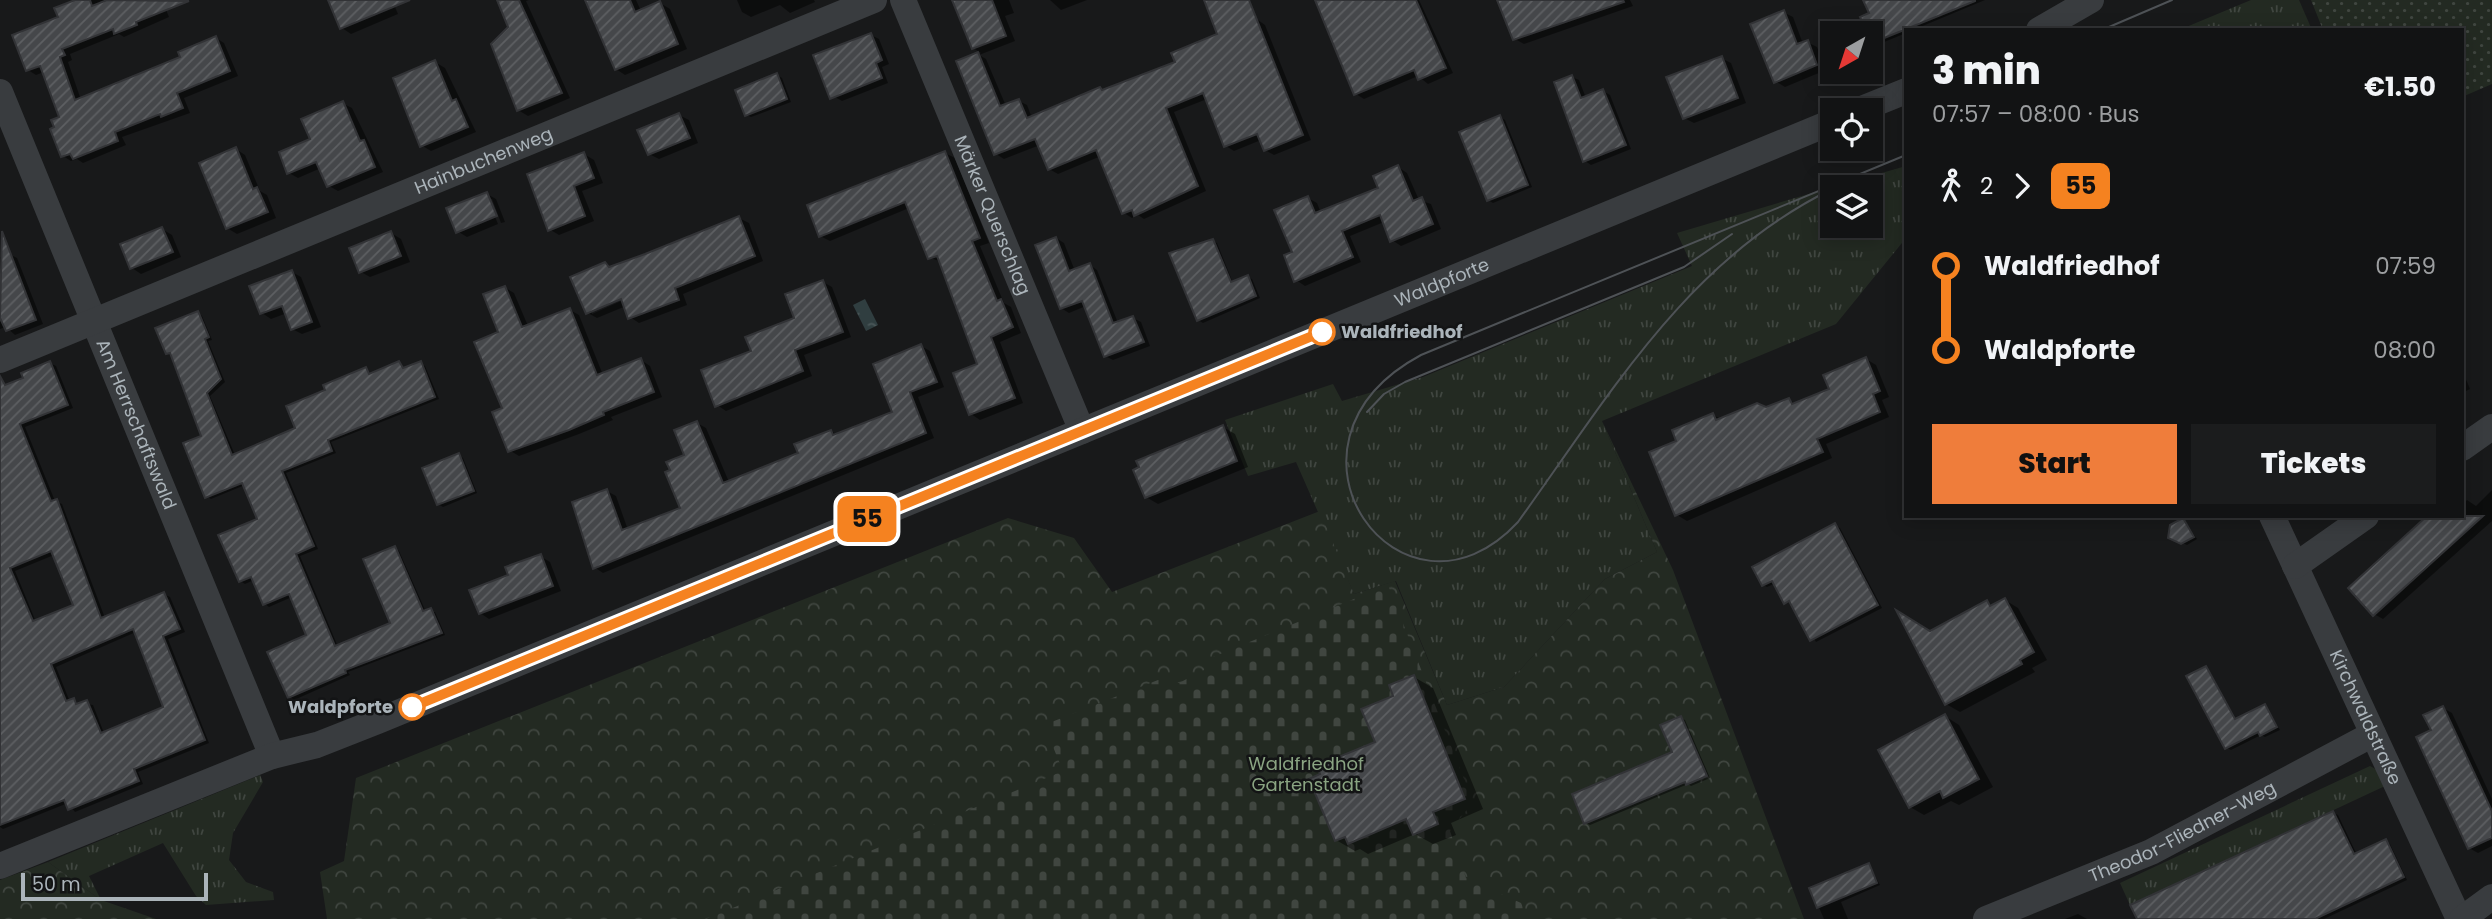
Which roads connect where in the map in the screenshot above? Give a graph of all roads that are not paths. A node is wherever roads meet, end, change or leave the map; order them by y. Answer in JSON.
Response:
{"nodes":[{"id":1,"x":874,"y":0,"type":"edge"},
{"id":2,"x":903,"y":0,"type":"edge"},
{"id":3,"x":2091,"y":0,"type":"edge"},
{"id":4,"x":2046,"y":28,"type":"edge"},
{"id":5,"x":0,"y":92,"type":"edge"},
{"id":6,"x":1904,"y":92,"type":"edge"},
{"id":7,"x":1883,"y":100,"type":"edge"},
{"id":8,"x":1820,"y":126,"type":"edge"},
{"id":9,"x":96,"y":321,"type":"junction"},
{"id":10,"x":0,"y":360,"type":"edge"},
{"id":11,"x":2492,"y":427,"type":"edge"},
{"id":12,"x":1082,"y":431,"type":"junction"},
{"id":13,"x":2464,"y":447,"type":"edge"},
{"id":14,"x":2273,"y":518,"type":"edge"},
{"id":15,"x":2363,"y":518,"type":"edge"},
{"id":16,"x":2295,"y":566,"type":"junction"},
{"id":17,"x":2374,"y":734,"type":"junction"},
{"id":18,"x":272,"y":756,"type":"junction"},
{"id":19,"x":0,"y":866,"type":"edge"},
{"id":20,"x":2492,"y":897,"type":"edge"},
{"id":21,"x":1986,"y":919,"type":"edge"},
{"id":22,"x":2460,"y":919,"type":"edge"}],
"edges":[{"from":1,"to":9,"type":"street","name":"Hainbuchenweg"},
{"from":2,"to":12,"type":"street","name":"Märker Querschlag"},
{"from":3,"to":4,"type":"street"},
{"from":5,"to":9,"type":"street","name":"Am Herrschaftswald"},
{"from":6,"to":7,"type":"street"},
{"from":8,"to":12,"type":"street","name":"Waldpforte"},
{"from":9,"to":10,"type":"street","name":"Hainbuchenweg"},
{"from":9,"to":18,"type":"street","name":"Am Herrschaftswald"},
{"from":11,"to":13,"type":"street"},
{"from":12,"to":18,"type":"street","name":"Waldpforte"},
{"from":14,"to":16,"type":"street","name":"Kirchwaldstraße"},
{"from":15,"to":16,"type":"street"},
{"from":16,"to":17,"type":"street","name":"Kirchwaldstraße"},
{"from":17,"to":21,"type":"street","name":"Theodor-Fliedner-Weg"},
{"from":17,"to":22,"type":"street","name":"Kirchwaldstraße"},
{"from":18,"to":19,"type":"street","name":"Waldpforte"},
{"from":20,"to":22,"type":"street"}]}
